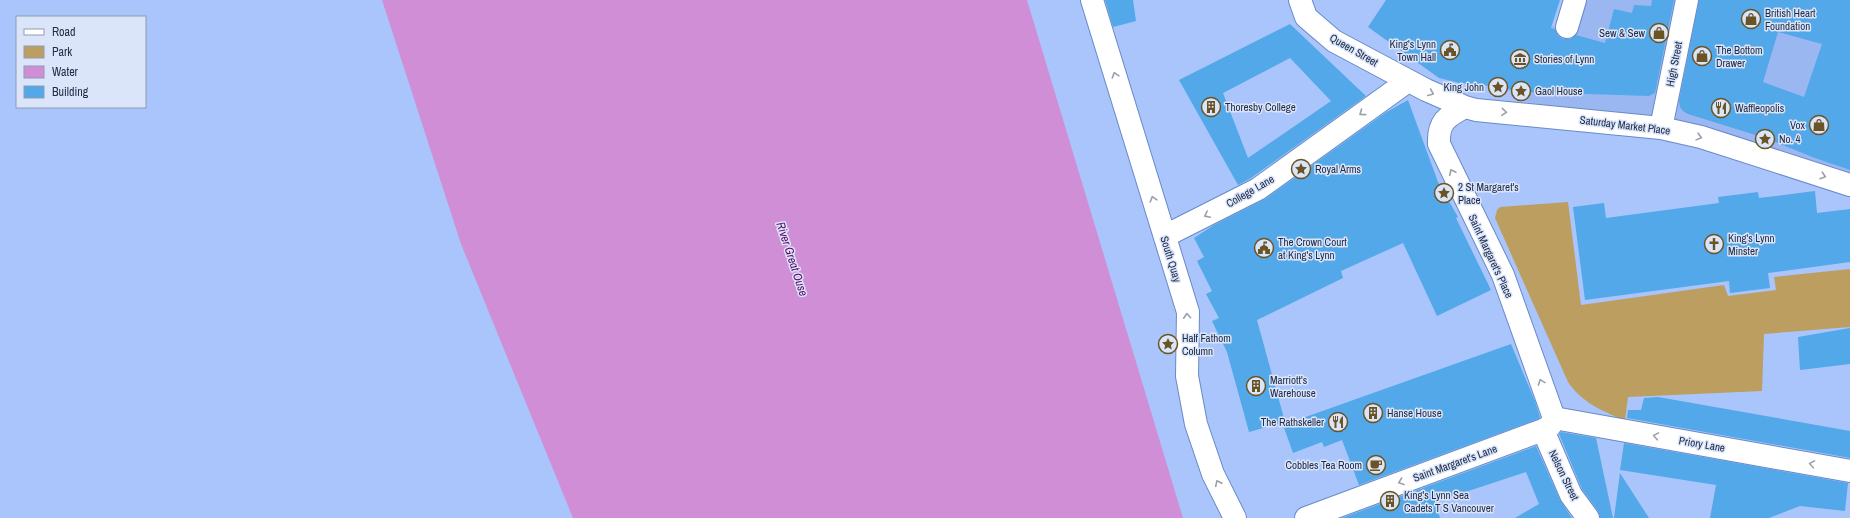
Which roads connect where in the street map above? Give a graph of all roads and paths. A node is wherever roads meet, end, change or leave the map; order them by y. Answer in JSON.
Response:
{"nodes":[{"id":1,"x":1092,"y":0,"type":"edge"},
{"id":2,"x":1300,"y":0,"type":"edge"},
{"id":3,"x":1574,"y":0,"type":"edge"},
{"id":4,"x":1687,"y":0,"type":"edge"},
{"id":5,"x":1568,"y":27,"type":"dead end"},
{"id":6,"x":1408,"y":80,"type":"junction"},
{"id":7,"x":1465,"y":107,"type":"junction"},
{"id":8,"x":1661,"y":128,"type":"junction"},
{"id":9,"x":1850,"y":185,"type":"edge"},
{"id":10,"x":1165,"y":236,"type":"junction"},
{"id":11,"x":1549,"y":424,"type":"junction"},
{"id":12,"x":1850,"y":471,"type":"edge"},
{"id":13,"x":1235,"y":518,"type":"edge"},
{"id":14,"x":1306,"y":518,"type":"edge"},
{"id":15,"x":1588,"y":518,"type":"edge"}],
"edges":[{"from":10,"to":1,"type":"street","name":"South Quay","one_way":true},
{"from":2,"to":6,"type":"street","name":"Queen Street"},
{"from":3,"to":5,"type":"street"},
{"from":4,"to":8,"type":"street","name":"High Street"},
{"from":6,"to":7,"type":"street","name":"Queen Street","one_way":true},
{"from":6,"to":10,"type":"street","name":"College Lane","one_way":true},
{"from":7,"to":8,"type":"street","name":"Saturday Market Place","one_way":true},
{"from":11,"to":7,"type":"street","name":"Saint Margaret's Place","one_way":true},
{"from":8,"to":9,"type":"street","name":"Saturday Market Place","one_way":true},
{"from":13,"to":10,"type":"street","name":"South Quay","one_way":true},
{"from":12,"to":11,"type":"street","name":"Priory Lane","one_way":true},
{"from":11,"to":14,"type":"street","name":"Saint Margaret's Lane","one_way":true},
{"from":11,"to":15,"type":"street","name":"Nelson Street"}]}
